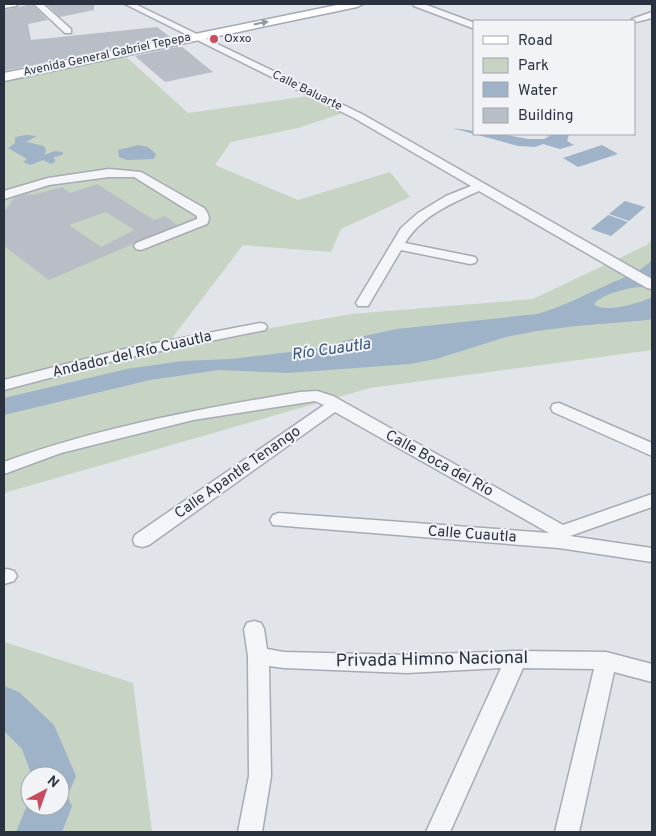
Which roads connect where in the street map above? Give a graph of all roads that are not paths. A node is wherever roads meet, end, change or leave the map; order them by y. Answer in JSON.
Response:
{"nodes":[{"id":1,"x":12,"y":4,"type":"edge"},
{"id":2,"x":38,"y":4,"type":"edge"},
{"id":3,"x":129,"y":4,"type":"edge"},
{"id":4,"x":357,"y":4,"type":"edge"},
{"id":5,"x":417,"y":4,"type":"edge"},
{"id":6,"x":4,"y":5,"type":"edge"},
{"id":7,"x":652,"y":15,"type":"edge"},
{"id":8,"x":636,"y":19,"type":"dead end"},
{"id":9,"x":473,"y":25,"type":"edge"},
{"id":10,"x":68,"y":31,"type":"dead end"},
{"id":11,"x":196,"y":36,"type":"junction"},
{"id":12,"x":4,"y":77,"type":"edge"},
{"id":13,"x":480,"y":186,"type":"junction"},
{"id":14,"x":4,"y":195,"type":"edge"},
{"id":15,"x":397,"y":245,"type":"junction"},
{"id":16,"x":141,"y":246,"type":"dead end"},
{"id":17,"x":470,"y":260,"type":"dead end"},
{"id":18,"x":652,"y":285,"type":"edge"},
{"id":19,"x":363,"y":303,"type":"dead end"},
{"id":20,"x":260,"y":327,"type":"dead end"},
{"id":21,"x":4,"y":385,"type":"edge"},
{"id":22,"x":334,"y":404,"type":"junction"},
{"id":23,"x":558,"y":408,"type":"dead end"},
{"id":24,"x":652,"y":450,"type":"edge"},
{"id":25,"x":4,"y":468,"type":"edge"},
{"id":26,"x":652,"y":500,"type":"edge"},
{"id":27,"x":279,"y":520,"type":"dead end"},
{"id":28,"x":560,"y":537,"type":"junction"},
{"id":29,"x":142,"y":540,"type":"dead end"},
{"id":30,"x":652,"y":554,"type":"edge"},
{"id":31,"x":254,"y":629,"type":"dead end"},
{"id":32,"x":258,"y":656,"type":"junction"},
{"id":33,"x":516,"y":659,"type":"junction"},
{"id":34,"x":606,"y":661,"type":"junction"},
{"id":35,"x":652,"y":673,"type":"edge"},
{"id":36,"x":250,"y":832,"type":"edge"},
{"id":37,"x":438,"y":832,"type":"edge"},
{"id":38,"x":567,"y":832,"type":"edge"}],
"edges":[{"from":1,"to":6,"type":"main road"},
{"from":2,"to":10,"type":"street"},
{"from":3,"to":11,"type":"street","name":"Calle Baluarte"},
{"from":11,"to":4,"type":"main road","name":"Avenida General Gabriel Tepepa","one_way":true},
{"from":5,"to":9,"type":"street"},
{"from":7,"to":8,"type":"street"},
{"from":11,"to":12,"type":"main road","name":"Avenida General Gabriel Tepepa"},
{"from":11,"to":13,"type":"street","name":"Calle Baluarte"},
{"from":13,"to":15,"type":"street"},
{"from":13,"to":18,"type":"street","name":"Calle Baluarte"},
{"from":14,"to":16,"type":"street"},
{"from":15,"to":17,"type":"street"},
{"from":15,"to":19,"type":"street"},
{"from":20,"to":21,"type":"street","name":"Andador del Río Cuautla"},
{"from":22,"to":25,"type":"street","name":"Calle Boca del Río"},
{"from":22,"to":28,"type":"street","name":"Calle Boca del Río"},
{"from":22,"to":29,"type":"street","name":"Calle Apantle Tenango"},
{"from":23,"to":24,"type":"street"},
{"from":26,"to":28,"type":"street","name":"Calle Cuautla"},
{"from":27,"to":28,"type":"street","name":"Calle Cuautla"},
{"from":28,"to":30,"type":"street"},
{"from":31,"to":32,"type":"street"},
{"from":32,"to":33,"type":"street","name":"Privada Himno Nacional"},
{"from":32,"to":36,"type":"street"},
{"from":33,"to":34,"type":"street","name":"Privada Himno Nacional"},
{"from":33,"to":37,"type":"street"},
{"from":34,"to":35,"type":"street","name":"Privada Himno Nacional"},
{"from":34,"to":38,"type":"street"}]}
